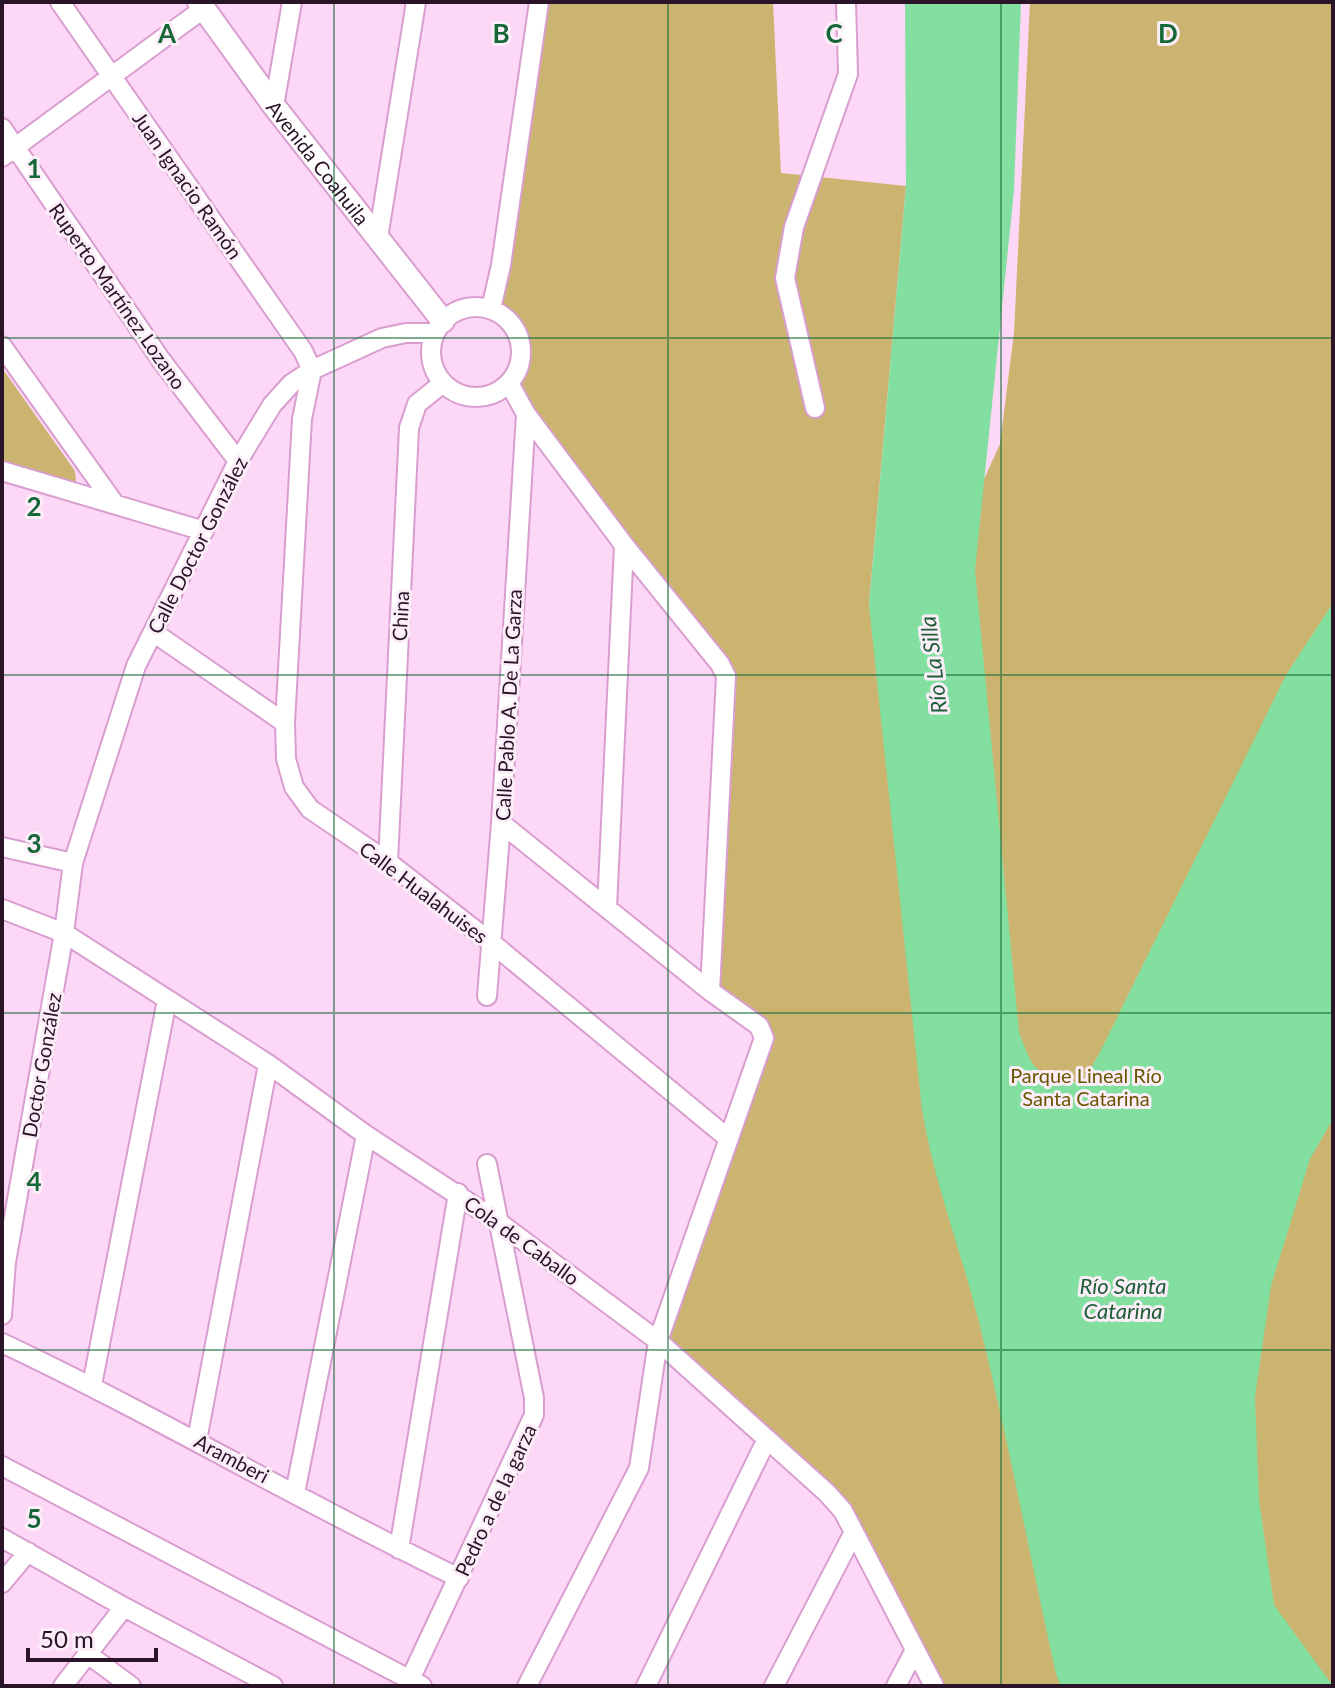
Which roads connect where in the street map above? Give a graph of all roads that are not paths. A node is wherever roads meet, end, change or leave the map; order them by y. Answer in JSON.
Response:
{"nodes":[{"id":1,"x":60,"y":2,"type":"edge"},
{"id":2,"x":292,"y":2,"type":"edge"},
{"id":3,"x":416,"y":2,"type":"edge"},
{"id":4,"x":539,"y":2,"type":"edge"},
{"id":5,"x":846,"y":2,"type":"edge"},
{"id":6,"x":201,"y":5,"type":"edge"},
{"id":7,"x":112,"y":75,"type":"junction"},
{"id":8,"x":274,"y":106,"type":"junction"},
{"id":9,"x":2,"y":128,"type":"edge"},
{"id":10,"x":9,"y":152,"type":"edge"},
{"id":11,"x":378,"y":238,"type":"junction"},
{"id":12,"x":491,"y":309,"type":"junction"},
{"id":13,"x":439,"y":327,"type":"junction"},
{"id":14,"x":2,"y":346,"type":"edge"},
{"id":15,"x":312,"y":370,"type":"junction"},
{"id":16,"x":443,"y":383,"type":"junction"},
{"id":17,"x":509,"y":383,"type":"junction"},
{"id":18,"x":815,"y":408,"type":"dead end"},
{"id":19,"x":526,"y":414,"type":"junction"},
{"id":20,"x":238,"y":461,"type":"junction"},
{"id":21,"x":2,"y":471,"type":"edge"},
{"id":22,"x":114,"y":503,"type":"junction"},
{"id":23,"x":204,"y":531,"type":"junction"},
{"id":24,"x":624,"y":545,"type":"junction"},
{"id":25,"x":153,"y":632,"type":"junction"},
{"id":26,"x":285,"y":723,"type":"junction"},
{"id":27,"x":501,"y":823,"type":"junction"},
{"id":28,"x":2,"y":847,"type":"edge"},
{"id":29,"x":388,"y":862,"type":"junction"},
{"id":30,"x":73,"y":863,"type":"junction"},
{"id":31,"x":607,"y":908,"type":"junction"},
{"id":32,"x":2,"y":909,"type":"edge"},
{"id":33,"x":64,"y":933,"type":"junction"},
{"id":34,"x":493,"y":944,"type":"junction"},
{"id":35,"x":710,"y":991,"type":"junction"},
{"id":36,"x":487,"y":996,"type":"dead end"},
{"id":37,"x":167,"y":1000,"type":"junction"},
{"id":38,"x":268,"y":1064,"type":"junction"},
{"id":39,"x":366,"y":1135,"type":"junction"},
{"id":40,"x":729,"y":1139,"type":"junction"},
{"id":41,"x":487,"y":1164,"type":"dead end"},
{"id":42,"x":458,"y":1193,"type":"junction"},
{"id":43,"x":497,"y":1221,"type":"junction"},
{"id":44,"x":2,"y":1315,"type":"edge"},
{"id":45,"x":658,"y":1341,"type":"junction"},
{"id":46,"x":2,"y":1343,"type":"edge"},
{"id":47,"x":92,"y":1385,"type":"junction"},
{"id":48,"x":767,"y":1439,"type":"junction"},
{"id":49,"x":197,"y":1440,"type":"junction"},
{"id":50,"x":2,"y":1466,"type":"edge"},
{"id":51,"x":295,"y":1493,"type":"junction"},
{"id":52,"x":854,"y":1532,"type":"junction"},
{"id":53,"x":2,"y":1538,"type":"edge"},
{"id":54,"x":399,"y":1549,"type":"junction"},
{"id":55,"x":28,"y":1552,"type":"junction"},
{"id":56,"x":459,"y":1578,"type":"junction"},
{"id":57,"x":2,"y":1583,"type":"edge"},
{"id":58,"x":124,"y":1607,"type":"junction"},
{"id":59,"x":915,"y":1650,"type":"junction"},
{"id":60,"x":89,"y":1655,"type":"junction"},
{"id":61,"x":413,"y":1684,"type":"edge"},
{"id":62,"x":63,"y":1686,"type":"edge"},
{"id":63,"x":131,"y":1686,"type":"edge"},
{"id":64,"x":273,"y":1686,"type":"edge"},
{"id":65,"x":527,"y":1686,"type":"edge"},
{"id":66,"x":646,"y":1686,"type":"edge"},
{"id":67,"x":774,"y":1686,"type":"edge"},
{"id":68,"x":896,"y":1686,"type":"edge"},
{"id":69,"x":934,"y":1686,"type":"edge"}],
"edges":[{"from":1,"to":7,"type":"street","name":"Juan Ignacio Ramón"},
{"from":2,"to":8,"type":"street"},
{"from":3,"to":11,"type":"street"},
{"from":4,"to":12,"type":"street"},
{"from":5,"to":18,"type":"street"},
{"from":6,"to":7,"type":"street"},
{"from":6,"to":8,"type":"street","name":"Avenida Coahuila"},
{"from":7,"to":10,"type":"street"},
{"from":7,"to":15,"type":"street","name":"Juan Ignacio Ramón"},
{"from":8,"to":11,"type":"street","name":"Avenida Coahuila"},
{"from":9,"to":10,"type":"street","name":"Ruperto Martínez Lozano"},
{"from":10,"to":20,"type":"street","name":"Ruperto Martínez Lozano"},
{"from":11,"to":13,"type":"street","name":"Avenida Coahuila"},
{"from":12,"to":13,"type":"street"},
{"from":12,"to":17,"type":"street"},
{"from":13,"to":15,"type":"street","name":"Calle Doctor González"},
{"from":13,"to":16,"type":"street"},
{"from":14,"to":22,"type":"street"},
{"from":15,"to":20,"type":"street","name":"Calle Doctor González"},
{"from":15,"to":26,"type":"street","name":"Calle Hualahuises"},
{"from":16,"to":17,"type":"street"},
{"from":16,"to":29,"type":"street","name":"China"},
{"from":17,"to":19,"type":"street"},
{"from":19,"to":24,"type":"street"},
{"from":19,"to":27,"type":"street","name":"Calle Pablo A. De La Garza"},
{"from":20,"to":23,"type":"street","name":"Calle Doctor González"},
{"from":21,"to":22,"type":"street"},
{"from":22,"to":23,"type":"street"},
{"from":23,"to":25,"type":"street","name":"Calle Doctor González"},
{"from":24,"to":31,"type":"street"},
{"from":24,"to":35,"type":"street"},
{"from":25,"to":26,"type":"street"},
{"from":25,"to":30,"type":"street","name":"Calle Doctor González"},
{"from":26,"to":29,"type":"street","name":"Calle Hualahuises"},
{"from":27,"to":31,"type":"street"},
{"from":27,"to":34,"type":"street","name":"Calle Pablo A. De La Garza"},
{"from":28,"to":30,"type":"street"},
{"from":29,"to":34,"type":"street","name":"Calle Hualahuises"},
{"from":30,"to":33,"type":"street","name":"Doctor González"},
{"from":31,"to":35,"type":"street"},
{"from":32,"to":33,"type":"street","name":"Cola de Caballo"},
{"from":33,"to":37,"type":"street","name":"Cola de Caballo"},
{"from":33,"to":44,"type":"street","name":"Doctor González"},
{"from":34,"to":36,"type":"street","name":"Calle Pablo A. De La Garza"},
{"from":34,"to":40,"type":"street","name":"Calle Hualahuises"},
{"from":35,"to":40,"type":"street"},
{"from":37,"to":38,"type":"street","name":"Cola de Caballo"},
{"from":37,"to":47,"type":"street"},
{"from":38,"to":39,"type":"street","name":"Cola de Caballo"},
{"from":38,"to":49,"type":"street"},
{"from":39,"to":42,"type":"street","name":"Cola de Caballo"},
{"from":39,"to":51,"type":"street"},
{"from":40,"to":45,"type":"street"},
{"from":41,"to":43,"type":"street","name":"Pedro a de la garza"},
{"from":42,"to":43,"type":"street","name":"Cola de Caballo"},
{"from":42,"to":54,"type":"street"},
{"from":43,"to":45,"type":"street","name":"Cola de Caballo"},
{"from":43,"to":56,"type":"street","name":"Pedro a de la garza"},
{"from":45,"to":48,"type":"street","name":"Cola de Caballo"},
{"from":45,"to":65,"type":"street"},
{"from":46,"to":47,"type":"street","name":"Aramberi"},
{"from":47,"to":49,"type":"street","name":"Aramberi"},
{"from":48,"to":52,"type":"street","name":"Cola de Caballo"},
{"from":48,"to":66,"type":"street"},
{"from":49,"to":51,"type":"street","name":"Aramberi"},
{"from":50,"to":61,"type":"street"},
{"from":51,"to":54,"type":"street","name":"Aramberi"},
{"from":52,"to":59,"type":"street","name":"Cola de Caballo"},
{"from":52,"to":67,"type":"street"},
{"from":53,"to":55,"type":"street"},
{"from":54,"to":56,"type":"street","name":"Aramberi"},
{"from":55,"to":57,"type":"street"},
{"from":55,"to":58,"type":"street"},
{"from":56,"to":61,"type":"street","name":"Pedro a de la garza"},
{"from":58,"to":60,"type":"street"},
{"from":58,"to":64,"type":"street"},
{"from":59,"to":68,"type":"street"},
{"from":59,"to":69,"type":"street","name":"Cola de Caballo"},
{"from":60,"to":62,"type":"street"},
{"from":60,"to":63,"type":"street"}]}
